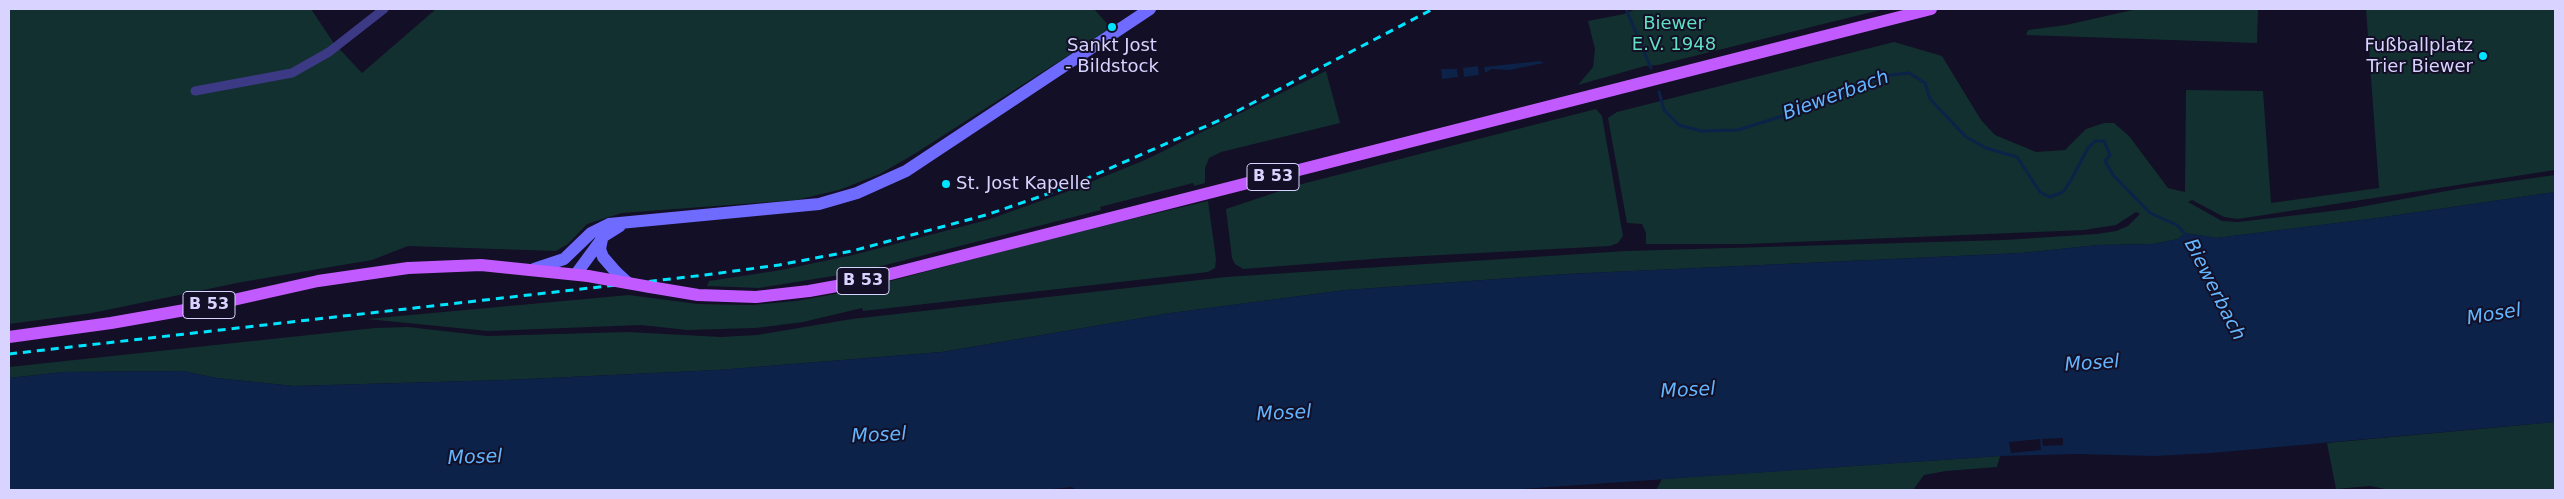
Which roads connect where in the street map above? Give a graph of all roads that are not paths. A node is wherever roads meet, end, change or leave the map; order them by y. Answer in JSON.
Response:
{"nodes":[{"id":1,"x":384,"y":9,"type":"edge"},
{"id":2,"x":1150,"y":9,"type":"edge"},
{"id":3,"x":1931,"y":9,"type":"edge"},
{"id":4,"x":195,"y":91,"type":"dead end"},
{"id":5,"x":627,"y":222,"type":"junction"},
{"id":6,"x":602,"y":239,"type":"junction"},
{"id":7,"x":575,"y":248,"type":"junction"},
{"id":8,"x":534,"y":269,"type":"junction"},
{"id":9,"x":582,"y":275,"type":"junction"},
{"id":10,"x":628,"y":283,"type":"junction"},
{"id":11,"x":9,"y":337,"type":"edge"}],
"edges":[{"from":1,"to":4,"type":"street"},
{"from":2,"to":5,"type":"street"},
{"from":3,"to":10,"type":"main road","number":"B 53","bridge":true},
{"from":5,"to":6,"type":"street"},
{"from":5,"to":7,"type":"street"},
{"from":6,"to":9,"type":"street"},
{"from":6,"to":10,"type":"street","bridge":true},
{"from":7,"to":8,"type":"street"},
{"from":7,"to":9,"type":"street"},
{"from":8,"to":9,"type":"main road","number":"B 53"},
{"from":8,"to":11,"type":"main road","number":"B 53"},
{"from":9,"to":10,"type":"main road","number":"B 53","bridge":true}]}
